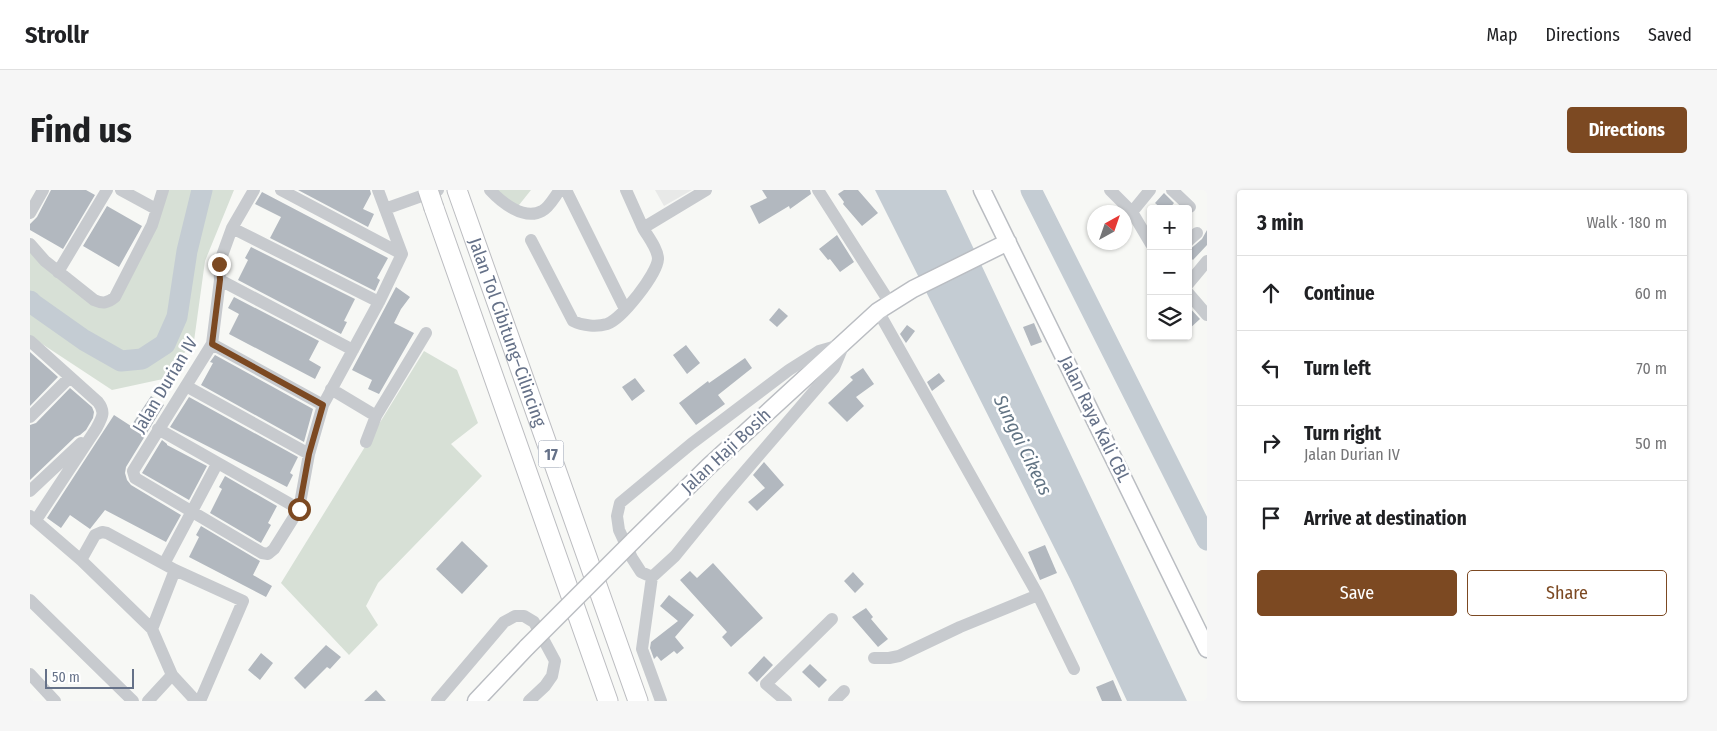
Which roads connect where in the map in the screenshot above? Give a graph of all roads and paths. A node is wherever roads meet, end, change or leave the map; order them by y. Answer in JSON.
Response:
{"nodes":[{"id":1,"x":43,"y":190,"type":"edge"},
{"id":2,"x":107,"y":190,"type":"edge"},
{"id":3,"x":121,"y":190,"type":"edge"},
{"id":4,"x":163,"y":190,"type":"edge"},
{"id":5,"x":254,"y":190,"type":"edge"},
{"id":6,"x":281,"y":190,"type":"edge"},
{"id":7,"x":378,"y":190,"type":"edge"},
{"id":8,"x":490,"y":190,"type":"edge"},
{"id":9,"x":560,"y":190,"type":"edge"},
{"id":10,"x":566,"y":190,"type":"edge"},
{"id":11,"x":626,"y":190,"type":"edge"},
{"id":12,"x":706,"y":190,"type":"edge"},
{"id":13,"x":818,"y":190,"type":"edge"},
{"id":14,"x":982,"y":190,"type":"edge"},
{"id":15,"x":1110,"y":190,"type":"edge"},
{"id":16,"x":1150,"y":190,"type":"edge"},
{"id":17,"x":1172,"y":190,"type":"edge"},
{"id":18,"x":433,"y":196,"type":"edge"},
{"id":19,"x":460,"y":198,"type":"edge"},
{"id":20,"x":1125,"y":205,"type":"edge"},
{"id":21,"x":1188,"y":205,"type":"edge"},
{"id":22,"x":156,"y":209,"type":"junction"},
{"id":23,"x":385,"y":209,"type":"junction"},
{"id":24,"x":1132,"y":212,"type":"joint"},
{"id":25,"x":30,"y":213,"type":"edge"},
{"id":26,"x":232,"y":228,"type":"junction"},
{"id":27,"x":643,"y":228,"type":"junction"},
{"id":28,"x":1147,"y":237,"type":"edge"},
{"id":29,"x":531,"y":240,"type":"dead end"},
{"id":30,"x":1008,"y":242,"type":"junction"},
{"id":31,"x":30,"y":244,"type":"edge"},
{"id":32,"x":402,"y":254,"type":"junction"},
{"id":33,"x":1207,"y":261,"type":"edge"},
{"id":34,"x":58,"y":272,"type":"junction"},
{"id":35,"x":1192,"y":279,"type":"edge"},
{"id":36,"x":220,"y":280,"type":"junction"},
{"id":37,"x":1190,"y":295,"type":"edge"},
{"id":38,"x":379,"y":302,"type":"junction"},
{"id":39,"x":884,"y":307,"type":"junction"},
{"id":40,"x":625,"y":309,"type":"junction"},
{"id":41,"x":1207,"y":315,"type":"edge"},
{"id":42,"x":426,"y":333,"type":"dead end"},
{"id":43,"x":30,"y":341,"type":"edge"},
{"id":44,"x":212,"y":344,"type":"junction"},
{"id":45,"x":844,"y":344,"type":"junction"},
{"id":46,"x":354,"y":350,"type":"junction"},
{"id":47,"x":70,"y":377,"type":"junction"},
{"id":48,"x":186,"y":386,"type":"junction"},
{"id":49,"x":331,"y":388,"type":"junction"},
{"id":50,"x":323,"y":405,"type":"junction"},
{"id":51,"x":376,"y":416,"type":"junction"},
{"id":52,"x":30,"y":417,"type":"edge"},
{"id":53,"x":96,"y":428,"type":"junction"},
{"id":54,"x":158,"y":429,"type":"junction"},
{"id":55,"x":366,"y":442,"type":"dead end"},
{"id":56,"x":309,"y":454,"type":"junction"},
{"id":57,"x":217,"y":464,"type":"junction"},
{"id":58,"x":30,"y":491,"type":"edge"},
{"id":59,"x":299,"y":509,"type":"junction"},
{"id":60,"x":192,"y":511,"type":"junction"},
{"id":61,"x":33,"y":518,"type":"edge"},
{"id":62,"x":80,"y":560,"type":"junction"},
{"id":63,"x":170,"y":567,"type":"junction"},
{"id":64,"x":652,"y":577,"type":"junction"},
{"id":65,"x":1038,"y":595,"type":"junction"},
{"id":66,"x":30,"y":600,"type":"edge"},
{"id":67,"x":832,"y":619,"type":"dead end"},
{"id":68,"x":152,"y":629,"type":"junction"},
{"id":69,"x":1207,"y":649,"type":"edge"},
{"id":70,"x":874,"y":658,"type":"dead end"},
{"id":71,"x":1074,"y":669,"type":"dead end"},
{"id":72,"x":30,"y":674,"type":"edge"},
{"id":73,"x":172,"y":675,"type":"junction"},
{"id":74,"x":844,"y":691,"type":"dead end"},
{"id":75,"x":56,"y":701,"type":"edge"},
{"id":76,"x":133,"y":701,"type":"edge"},
{"id":77,"x":148,"y":701,"type":"edge"},
{"id":78,"x":196,"y":701,"type":"edge"},
{"id":79,"x":200,"y":701,"type":"edge"},
{"id":80,"x":437,"y":701,"type":"edge"},
{"id":81,"x":476,"y":701,"type":"edge"},
{"id":82,"x":529,"y":701,"type":"edge"},
{"id":83,"x":608,"y":701,"type":"edge"},
{"id":84,"x":638,"y":701,"type":"edge"},
{"id":85,"x":661,"y":701,"type":"edge"},
{"id":86,"x":786,"y":701,"type":"edge"},
{"id":87,"x":834,"y":701,"type":"edge"}],
"edges":[{"from":1,"to":25,"type":"street"},
{"from":2,"to":34,"type":"street"},
{"from":3,"to":22,"type":"street"},
{"from":4,"to":22,"type":"street"},
{"from":5,"to":26,"type":"street","name":"Jalan Durian IV"},
{"from":6,"to":32,"type":"street"},
{"from":7,"to":23,"type":"street"},
{"from":8,"to":9,"type":"street"},
{"from":10,"to":40,"type":"street"},
{"from":11,"to":27,"type":"street"},
{"from":12,"to":27,"type":"street"},
{"from":13,"to":39,"type":"street"},
{"from":14,"to":30,"type":"main road","name":"Jalan Raya Kali CBL"},
{"from":15,"to":20,"type":"street"},
{"from":16,"to":24,"type":"street"},
{"from":17,"to":21,"type":"street"},
{"from":18,"to":23,"type":"street"},
{"from":18,"to":83,"type":"highway","name":"Jalan Tol Cibitung–Cilincing","number":"17"},
{"from":19,"to":84,"type":"highway","name":"Jalan Tol Cibitung–Cilincing","number":"17"},
{"from":22,"to":34,"type":"street"},
{"from":23,"to":32,"type":"street"},
{"from":24,"to":28,"type":"street"},
{"from":26,"to":36,"type":"street","name":"Jalan Durian IV"},
{"from":26,"to":38,"type":"street"},
{"from":27,"to":40,"type":"street"},
{"from":29,"to":40,"type":"street"},
{"from":30,"to":39,"type":"main road","name":"Jalan Haji Bosih"},
{"from":30,"to":69,"type":"main road","name":"Jalan Raya Kali CBL"},
{"from":31,"to":34,"type":"street"},
{"from":32,"to":38,"type":"street"},
{"from":33,"to":35,"type":"street"},
{"from":36,"to":44,"type":"street","name":"Jalan Durian IV"},
{"from":36,"to":46,"type":"street"},
{"from":37,"to":41,"type":"street"},
{"from":38,"to":46,"type":"street"},
{"from":39,"to":45,"type":"main road","name":"Jalan Haji Bosih"},
{"from":39,"to":65,"type":"street"},
{"from":42,"to":51,"type":"street"},
{"from":43,"to":47,"type":"street"},
{"from":44,"to":48,"type":"street","name":"Jalan Durian IV"},
{"from":44,"to":50,"type":"street"},
{"from":45,"to":64,"type":"street"},
{"from":45,"to":64,"type":"street"},
{"from":45,"to":81,"type":"main road","name":"Jalan Haji Bosih","bridge":true},
{"from":46,"to":49,"type":"street"},
{"from":47,"to":52,"type":"street"},
{"from":47,"to":53,"type":"street"},
{"from":48,"to":54,"type":"street","name":"Jalan Durian IV"},
{"from":48,"to":56,"type":"street"},
{"from":49,"to":50,"type":"street"},
{"from":49,"to":51,"type":"street"},
{"from":50,"to":56,"type":"street"},
{"from":51,"to":55,"type":"street"},
{"from":53,"to":58,"type":"street"},
{"from":53,"to":61,"type":"street"},
{"from":54,"to":57,"type":"street"},
{"from":54,"to":60,"type":"street","name":"Jalan Durian IV"},
{"from":56,"to":59,"type":"street"},
{"from":57,"to":59,"type":"street"},
{"from":57,"to":60,"type":"street"},
{"from":59,"to":60,"type":"street"},
{"from":60,"to":63,"type":"street"},
{"from":61,"to":62,"type":"street"},
{"from":62,"to":63,"type":"street"},
{"from":62,"to":68,"type":"street"},
{"from":63,"to":68,"type":"street"},
{"from":63,"to":79,"type":"street"},
{"from":64,"to":85,"type":"street"},
{"from":65,"to":70,"type":"street"},
{"from":65,"to":71,"type":"street"},
{"from":66,"to":76,"type":"street"},
{"from":67,"to":86,"type":"street"},
{"from":68,"to":73,"type":"street"},
{"from":72,"to":75,"type":"street"},
{"from":73,"to":77,"type":"street"},
{"from":73,"to":78,"type":"street"},
{"from":74,"to":87,"type":"street"},
{"from":80,"to":82,"type":"street"}]}
